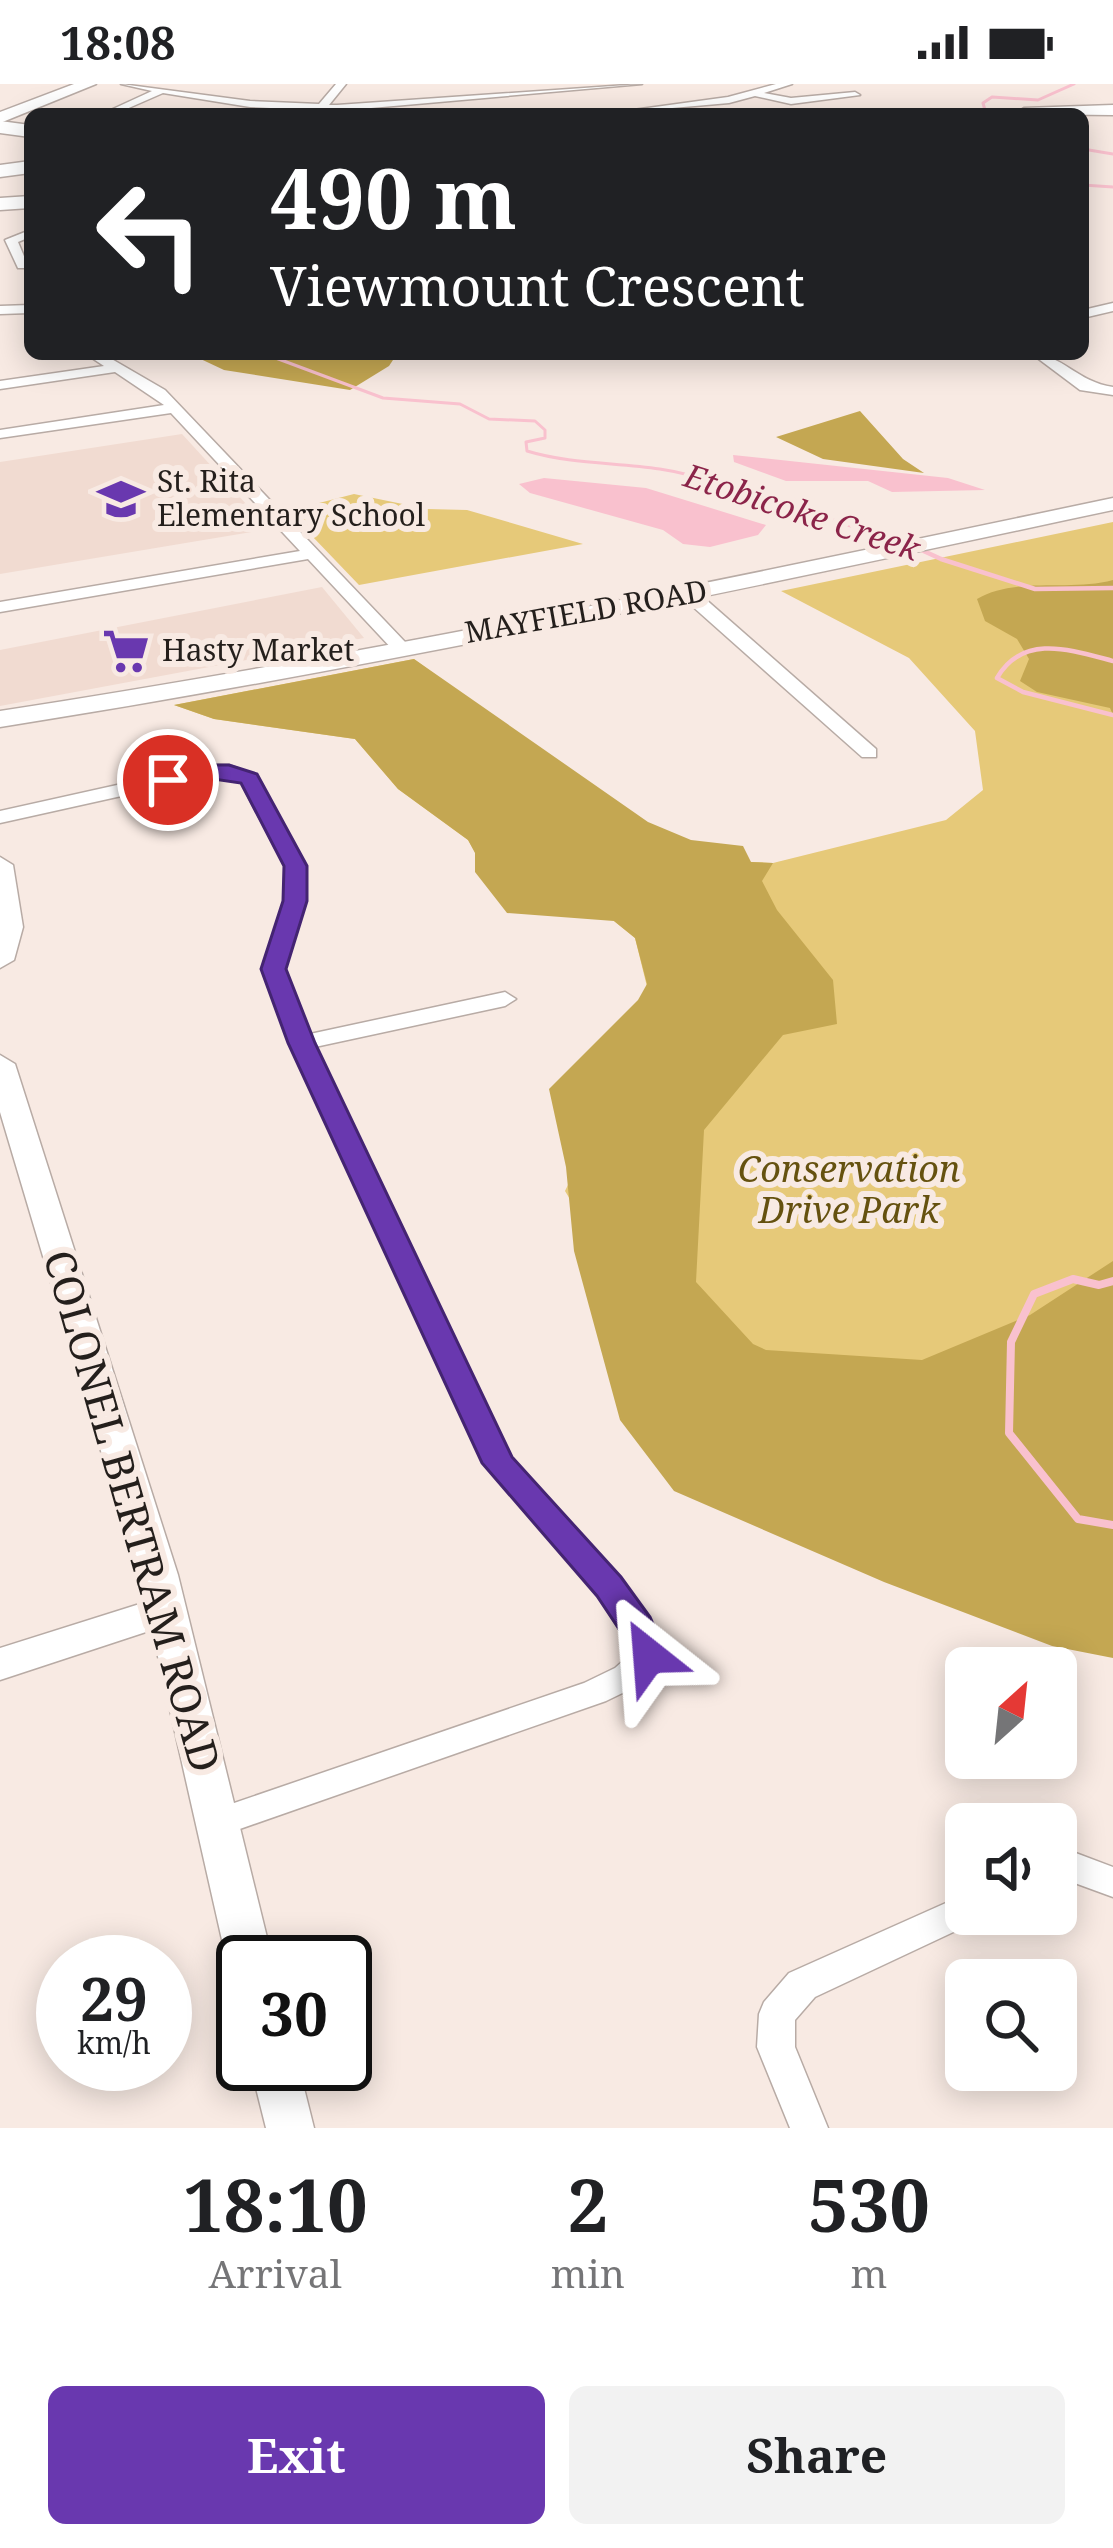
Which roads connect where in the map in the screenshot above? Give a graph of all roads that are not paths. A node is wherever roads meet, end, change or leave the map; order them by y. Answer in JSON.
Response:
{"nodes":[{"id":1,"x":70,"y":84,"type":"edge"},
{"id":2,"x":88,"y":84,"type":"edge"},
{"id":3,"x":126,"y":84,"type":"edge"},
{"id":4,"x":341,"y":84,"type":"edge"},
{"id":5,"x":637,"y":84,"type":"edge"},
{"id":6,"x":787,"y":84,"type":"edge"},
{"id":7,"x":164,"y":90,"type":"junction"},
{"id":8,"x":757,"y":94,"type":"junction"},
{"id":9,"x":514,"y":95,"type":"junction"},
{"id":10,"x":855,"y":95,"type":"dead end"},
{"id":11,"x":410,"y":105,"type":"junction"},
{"id":12,"x":532,"y":106,"type":"dead end"},
{"id":13,"x":29,"y":108,"type":"edge"},
{"id":14,"x":36,"y":108,"type":"edge"},
{"id":15,"x":121,"y":108,"type":"edge"},
{"id":16,"x":321,"y":108,"type":"junction"},
{"id":17,"x":414,"y":108,"type":"edge"},
{"id":18,"x":653,"y":108,"type":"edge"},
{"id":19,"x":24,"y":235,"type":"edge"},
{"id":20,"x":24,"y":262,"type":"edge"},
{"id":21,"x":103,"y":360,"type":"edge"},
{"id":22,"x":1048,"y":360,"type":"edge"},
{"id":23,"x":117,"y":368,"type":"junction"},
{"id":24,"x":0,"y":385,"type":"edge"},
{"id":25,"x":1113,"y":392,"type":"edge"},
{"id":26,"x":175,"y":408,"type":"junction"},
{"id":27,"x":0,"y":434,"type":"edge"},
{"id":28,"x":1113,"y":504,"type":"edge"},
{"id":29,"x":310,"y":554,"type":"junction"},
{"id":30,"x":689,"y":594,"type":"junction"},
{"id":31,"x":0,"y":608,"type":"edge"},
{"id":32,"x":400,"y":647,"type":"junction"},
{"id":33,"x":58,"y":710,"type":"junction"},
{"id":34,"x":0,"y":719,"type":"edge"},
{"id":35,"x":0,"y":730,"type":"edge"},
{"id":36,"x":869,"y":752,"type":"dead end"},
{"id":37,"x":0,"y":817,"type":"edge"},
{"id":38,"x":0,"y":865,"type":"edge"},
{"id":39,"x":0,"y":960,"type":"edge"},
{"id":40,"x":505,"y":998,"type":"dead end"},
{"id":41,"x":302,"y":1043,"type":"junction"},
{"id":42,"x":0,"y":1064,"type":"edge"},
{"id":43,"x":166,"y":1610,"type":"junction"},
{"id":44,"x":0,"y":1664,"type":"edge"},
{"id":45,"x":217,"y":1823,"type":"junction"},
{"id":46,"x":1077,"y":1868,"type":"edge"},
{"id":47,"x":1113,"y":1882,"type":"edge"},
{"id":48,"x":945,"y":1920,"type":"edge"},
{"id":49,"x":244,"y":1935,"type":"edge"},
{"id":50,"x":281,"y":2091,"type":"edge"},
{"id":51,"x":290,"y":2128,"type":"edge"},
{"id":52,"x":809,"y":2128,"type":"edge"}],
"edges":[{"from":1,"to":13,"type":"main road"},
{"from":2,"to":14,"type":"main road"},
{"from":3,"to":7,"type":"street"},
{"from":4,"to":16,"type":"street"},
{"from":5,"to":9,"type":"street"},
{"from":6,"to":8,"type":"street"},
{"from":7,"to":15,"type":"street"},
{"from":7,"to":16,"type":"street"},
{"from":8,"to":10,"type":"street"},
{"from":8,"to":18,"type":"street"},
{"from":9,"to":11,"type":"street"},
{"from":9,"to":12,"type":"street"},
{"from":11,"to":16,"type":"street"},
{"from":11,"to":17,"type":"street"},
{"from":19,"to":20,"type":"street"},
{"from":21,"to":23,"type":"street"},
{"from":22,"to":25,"type":"street"},
{"from":23,"to":24,"type":"street"},
{"from":23,"to":26,"type":"street"},
{"from":26,"to":27,"type":"street"},
{"from":26,"to":29,"type":"street"},
{"from":28,"to":30,"type":"main road","name":"MAYFIELD ROAD"},
{"from":29,"to":31,"type":"street"},
{"from":29,"to":32,"type":"street"},
{"from":30,"to":32,"type":"main road","name":"MAYFIELD ROAD"},
{"from":30,"to":36,"type":"street"},
{"from":32,"to":33,"type":"main road","name":"MAYFIELD ROAD"},
{"from":33,"to":34,"type":"main road","name":"MAYFIELD ROAD"},
{"from":33,"to":35,"type":"main road","name":"MAYFIELD ROAD"},
{"from":37,"to":41,"type":"street"},
{"from":38,"to":39,"type":"street"},
{"from":40,"to":41,"type":"street"},
{"from":41,"to":45,"type":"street"},
{"from":42,"to":43,"type":"street","name":"COLONEL BERTRAM ROAD"},
{"from":43,"to":44,"type":"street"},
{"from":43,"to":45,"type":"street","name":"COLONEL BERTRAM ROAD"},
{"from":45,"to":49,"type":"street","name":"COLONEL BERTRAM ROAD"},
{"from":46,"to":47,"type":"street"},
{"from":48,"to":52,"type":"street"},
{"from":50,"to":51,"type":"street"}]}
